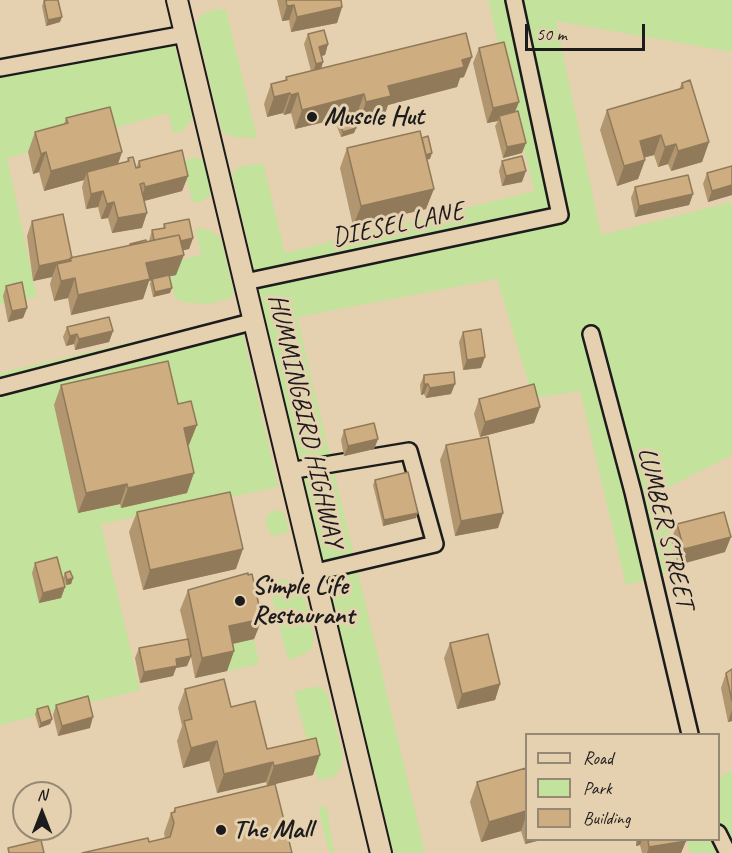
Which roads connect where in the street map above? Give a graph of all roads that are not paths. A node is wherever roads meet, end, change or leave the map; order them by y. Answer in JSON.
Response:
{"nodes":[{"id":1,"x":177,"y":0,"type":"edge"},
{"id":2,"x":514,"y":0,"type":"edge"},
{"id":3,"x":185,"y":34,"type":"junction"},
{"id":4,"x":0,"y":68,"type":"edge"},
{"id":5,"x":245,"y":282,"type":"junction"},
{"id":6,"x":255,"y":321,"type":"junction"},
{"id":7,"x":591,"y":334,"type":"dead end"},
{"id":8,"x":0,"y":387,"type":"edge"},
{"id":9,"x":289,"y":471,"type":"junction"},
{"id":10,"x":312,"y":573,"type":"junction"},
{"id":11,"x":690,"y":733,"type":"edge"},
{"id":12,"x":720,"y":837,"type":"edge"},
{"id":13,"x":381,"y":853,"type":"edge"},
{"id":14,"x":728,"y":853,"type":"edge"}],
"edges":[{"from":1,"to":3,"type":"main road","name":"HUMMINGBIRD HIGHWAY"},
{"from":2,"to":5,"type":"street","name":"DIESEL LANE"},
{"from":3,"to":4,"type":"street"},
{"from":3,"to":5,"type":"main road","name":"HUMMINGBIRD HIGHWAY"},
{"from":5,"to":6,"type":"main road","name":"HUMMINGBIRD HIGHWAY"},
{"from":6,"to":8,"type":"street"},
{"from":6,"to":9,"type":"main road","name":"HUMMINGBIRD HIGHWAY"},
{"from":7,"to":11,"type":"street","name":"LUMBER STREET"},
{"from":9,"to":10,"type":"main road","name":"HUMMINGBIRD HIGHWAY"},
{"from":9,"to":10,"type":"street"},
{"from":10,"to":13,"type":"main road","name":"HUMMINGBIRD HIGHWAY"},
{"from":12,"to":14,"type":"street"}]}
